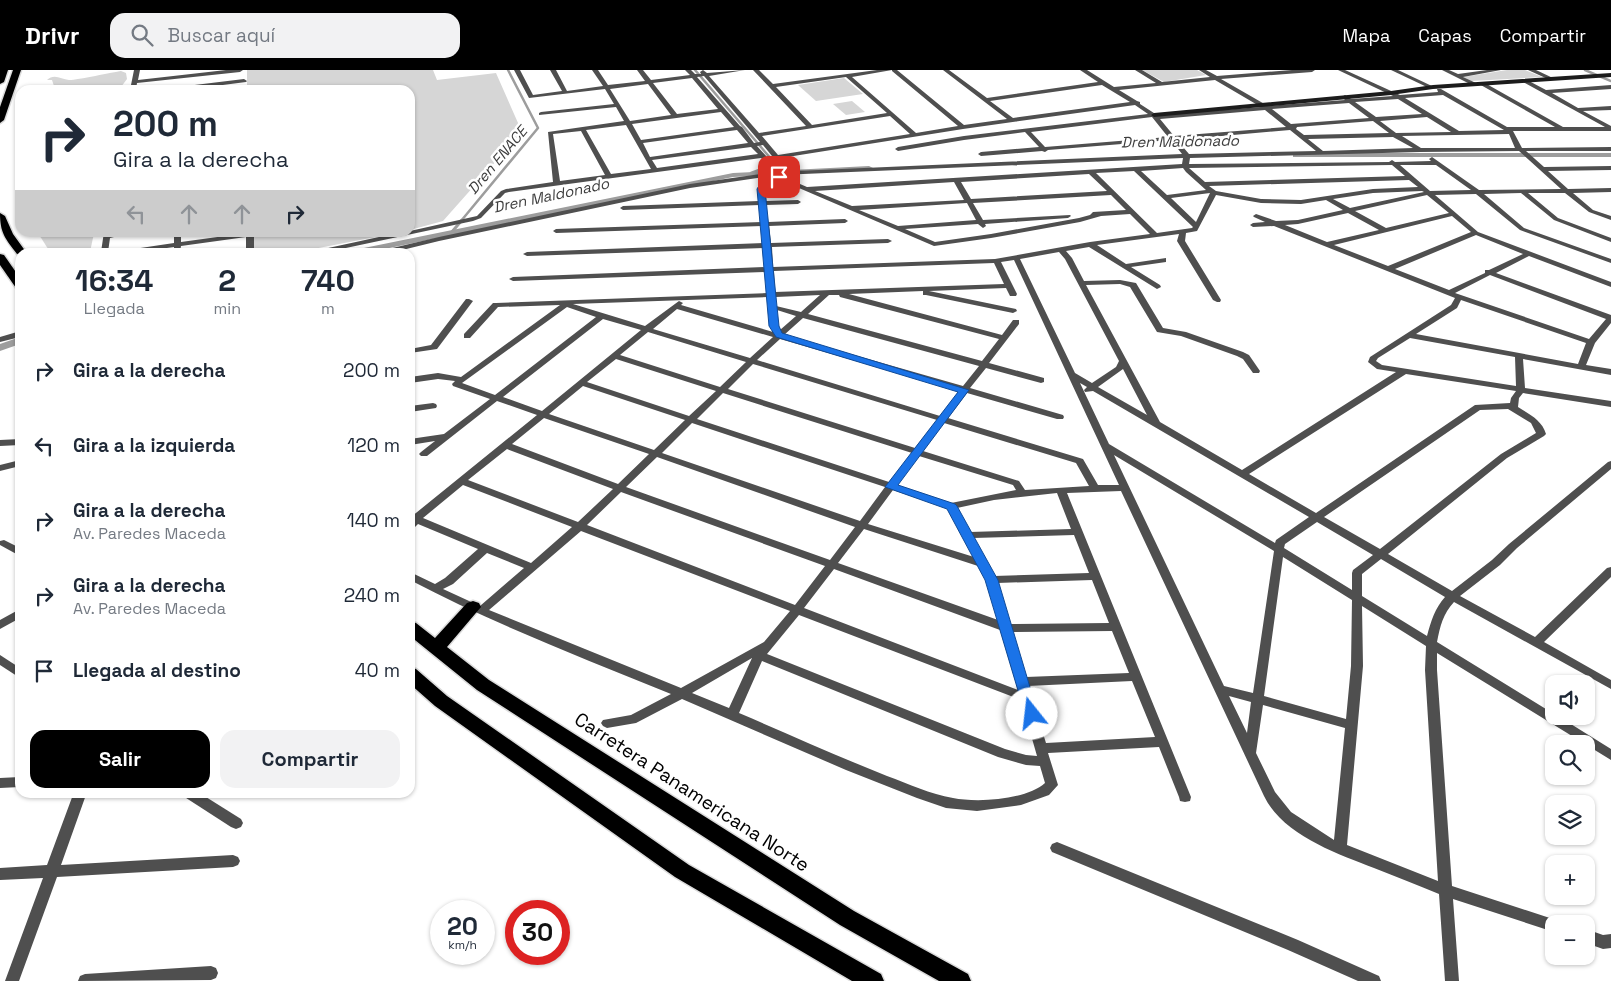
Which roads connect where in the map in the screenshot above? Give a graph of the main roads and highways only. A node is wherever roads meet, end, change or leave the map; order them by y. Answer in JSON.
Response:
{"nodes":[{"id":1,"x":4,"y":70,"type":"edge"},
{"id":2,"x":17,"y":70,"type":"edge"},
{"id":3,"x":0,"y":82,"type":"edge"},
{"id":4,"x":0,"y":120,"type":"edge"},
{"id":5,"x":0,"y":216,"type":"edge"},
{"id":6,"x":18,"y":248,"type":"edge"},
{"id":7,"x":0,"y":257,"type":"edge"},
{"id":8,"x":15,"y":279,"type":"edge"},
{"id":9,"x":477,"y":609,"type":"road end"},
{"id":10,"x":415,"y":631,"type":"edge"},
{"id":11,"x":436,"y":648,"type":"junction"},
{"id":12,"x":415,"y":678,"type":"edge"},
{"id":13,"x":873,"y":981,"type":"edge"},
{"id":14,"x":960,"y":981,"type":"edge"}],
"edges":[{"from":1,"to":3,"type":"highway"},
{"from":2,"to":4,"type":"highway"},
{"from":5,"to":6,"type":"highway"},
{"from":7,"to":8,"type":"highway"},
{"from":9,"to":11,"type":"highway"},
{"from":10,"to":11,"type":"highway","name":"Carretera Panamericana Norte"},
{"from":11,"to":14,"type":"highway","name":"Carretera Panamericana Norte"},
{"from":12,"to":13,"type":"highway"}]}
